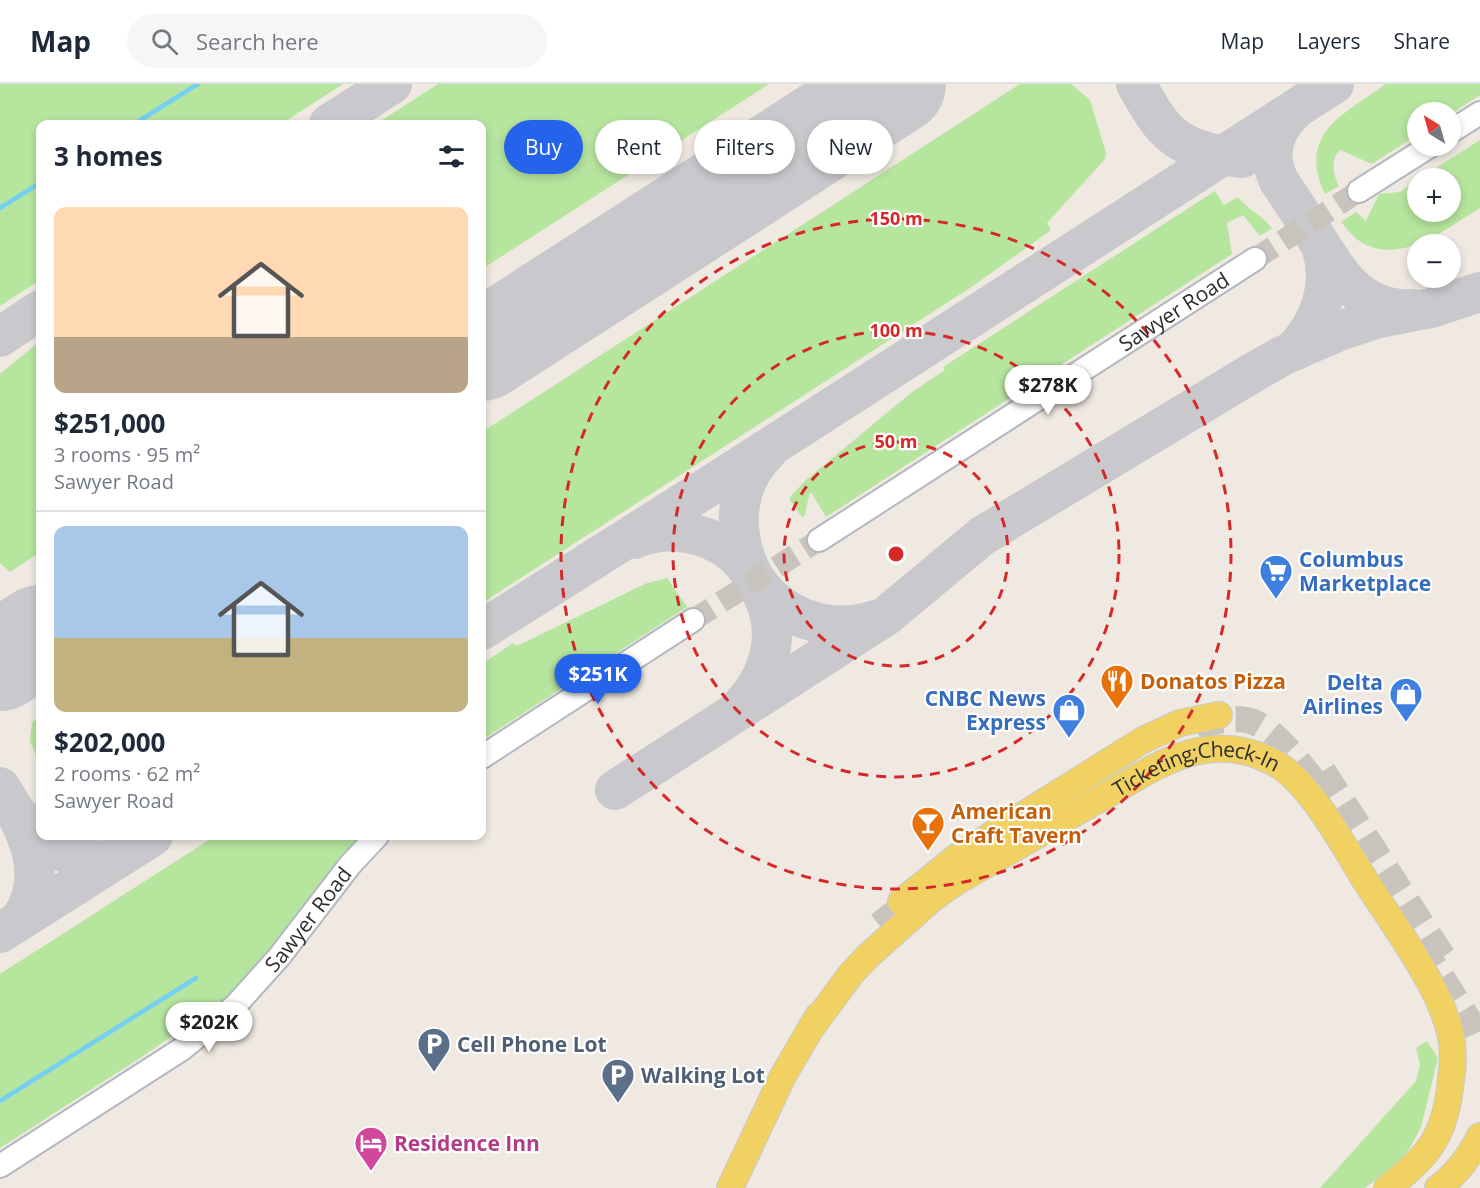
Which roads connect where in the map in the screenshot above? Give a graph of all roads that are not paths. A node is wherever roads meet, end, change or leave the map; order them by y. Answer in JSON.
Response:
{"nodes":[{"id":1,"x":1480,"y":113,"type":"edge"},
{"id":2,"x":1461,"y":125,"type":"edge"},
{"id":3,"x":1414,"y":156,"type":"edge"},
{"id":4,"x":1359,"y":191,"type":"tunnel mouth"},
{"id":5,"x":1255,"y":259,"type":"tunnel mouth"},
{"id":6,"x":819,"y":540,"type":"tunnel mouth"},
{"id":7,"x":693,"y":620,"type":"tunnel mouth"},
{"id":8,"x":1219,"y":715,"type":"tunnel mouth"},
{"id":9,"x":486,"y":754,"type":"edge"},
{"id":10,"x":373,"y":840,"type":"edge"},
{"id":11,"x":809,"y":1031,"type":"junction"},
{"id":12,"x":1480,"y":1136,"type":"edge"},
{"id":13,"x":0,"y":1166,"type":"edge"},
{"id":14,"x":730,"y":1188,"type":"edge"},
{"id":15,"x":1387,"y":1188,"type":"edge"},
{"id":16,"x":1438,"y":1188,"type":"edge"}],
"edges":[{"from":1,"to":2,"type":"street"},
{"from":3,"to":4,"type":"street"},
{"from":5,"to":6,"type":"street","name":"Sawyer Road"},
{"from":7,"to":9,"type":"street"},
{"from":8,"to":11,"type":"main road"},
{"from":10,"to":13,"type":"street","name":"Sawyer Road"},
{"from":11,"to":14,"type":"main road"},
{"from":11,"to":15,"type":"main road","name":"Ticketing;Check-In"},
{"from":12,"to":16,"type":"main road"}]}
